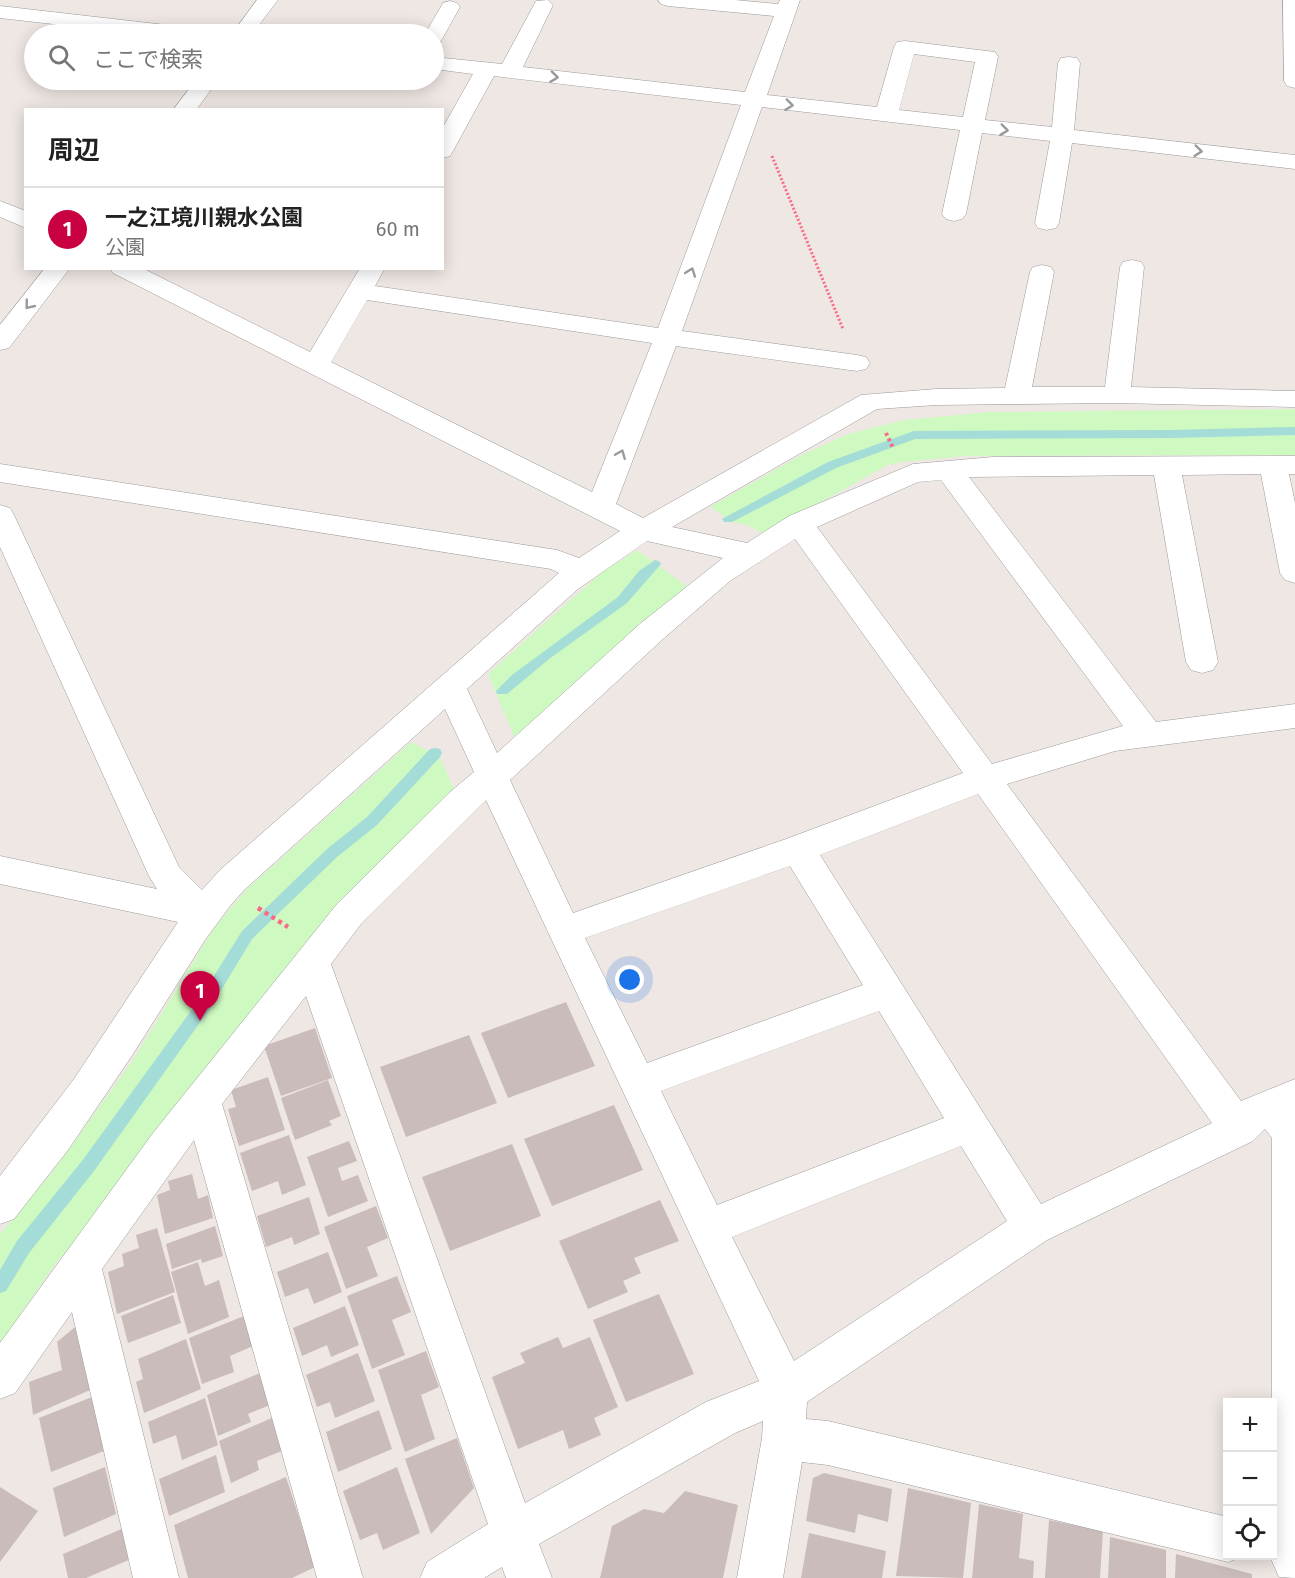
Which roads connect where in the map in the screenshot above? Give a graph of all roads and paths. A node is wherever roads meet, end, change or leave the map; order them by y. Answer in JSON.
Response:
{"nodes":[{"id":1,"x":268,"y":0,"type":"edge"},
{"id":2,"x":668,"y":0,"type":"edge"},
{"id":3,"x":1293,"y":0,"type":"edge"},
{"id":4,"x":543,"y":5,"type":"dead end"},
{"id":5,"x":788,"y":6,"type":"edge"},
{"id":6,"x":450,"y":7,"type":"dead end"},
{"id":7,"x":0,"y":12,"type":"edge"},
{"id":8,"x":105,"y":24,"type":"edge"},
{"id":9,"x":250,"y":24,"type":"edge"},
{"id":10,"x":441,"y":24,"type":"edge"},
{"id":11,"x":1069,"y":63,"type":"dead end"},
{"id":12,"x":444,"y":64,"type":"edge"},
{"id":13,"x":498,"y":71,"type":"junction"},
{"id":14,"x":1295,"y":81,"type":"edge"},
{"id":15,"x":199,"y":90,"type":"edge"},
{"id":16,"x":753,"y":101,"type":"junction"},
{"id":17,"x":186,"y":108,"type":"edge"},
{"id":18,"x":886,"y":116,"type":"junction"},
{"id":19,"x":972,"y":126,"type":"junction"},
{"id":20,"x":1062,"y":136,"type":"junction"},
{"id":21,"x":444,"y":148,"type":"edge"},
{"id":22,"x":1295,"y":162,"type":"edge"},
{"id":23,"x":0,"y":208,"type":"edge"},
{"id":24,"x":954,"y":214,"type":"dead end"},
{"id":25,"x":24,"y":219,"type":"edge"},
{"id":26,"x":1047,"y":223,"type":"dead end"},
{"id":27,"x":1132,"y":267,"type":"dead end"},
{"id":28,"x":56,"y":270,"type":"edge"},
{"id":29,"x":126,"y":270,"type":"edge"},
{"id":30,"x":372,"y":270,"type":"edge"},
{"id":31,"x":1042,"y":272,"type":"dead end"},
{"id":32,"x":359,"y":291,"type":"junction"},
{"id":33,"x":667,"y":338,"type":"junction"},
{"id":34,"x":0,"y":342,"type":"edge"},
{"id":35,"x":857,"y":363,"type":"joint"},
{"id":36,"x":316,"y":365,"type":"junction"},
{"id":37,"x":1117,"y":395,"type":"junction"},
{"id":38,"x":1017,"y":396,"type":"junction"},
{"id":39,"x":1295,"y":399,"type":"edge"},
{"id":40,"x":877,"y":412,"type":"junction"},
{"id":41,"x":894,"y":451,"type":"dead end"},
{"id":42,"x":1284,"y":465,"type":"edge"},
{"id":43,"x":1166,"y":466,"type":"junction"},
{"id":44,"x":949,"y":470,"type":"junction"},
{"id":45,"x":0,"y":473,"type":"edge"},
{"id":46,"x":600,"y":508,"type":"junction"},
{"id":47,"x":0,"y":515,"type":"edge"},
{"id":48,"x":799,"y":524,"type":"junction"},
{"id":49,"x":643,"y":530,"type":"junction"},
{"id":50,"x":751,"y":554,"type":"junction"},
{"id":51,"x":581,"y":571,"type":"junction"},
{"id":52,"x":1295,"y":573,"type":"edge"},
{"id":53,"x":1202,"y":662,"type":"dead end"},
{"id":54,"x":450,"y":686,"type":"junction"},
{"id":55,"x":1295,"y":716,"type":"edge"},
{"id":56,"x":1148,"y":735,"type":"junction"},
{"id":57,"x":492,"y":775,"type":"junction"},
{"id":58,"x":983,"y":779,"type":"junction"},
{"id":59,"x":798,"y":849,"type":"junction"},
{"id":60,"x":0,"y":870,"type":"edge"},
{"id":61,"x":255,"y":906,"type":"dead end"},
{"id":62,"x":202,"y":913,"type":"junction"},
{"id":63,"x":564,"y":931,"type":"junction"},
{"id":64,"x":302,"y":945,"type":"junction"},
{"id":65,"x":887,"y":992,"type":"junction"},
{"id":66,"x":637,"y":1083,"type":"junction"},
{"id":67,"x":201,"y":1101,"type":"junction"},
{"id":68,"x":1268,"y":1110,"type":"edge"},
{"id":69,"x":970,"y":1125,"type":"junction"},
{"id":70,"x":0,"y":1206,"type":"edge"},
{"id":71,"x":1033,"y":1227,"type":"junction"},
{"id":72,"x":707,"y":1228,"type":"junction"},
{"id":73,"x":81,"y":1264,"type":"junction"},
{"id":74,"x":0,"y":1378,"type":"edge"},
{"id":75,"x":786,"y":1391,"type":"junction"},
{"id":76,"x":784,"y":1438,"type":"junction"},
{"id":77,"x":513,"y":1534,"type":"junction"},
{"id":78,"x":1223,"y":1539,"type":"edge"},
{"id":79,"x":1277,"y":1553,"type":"edge"},
{"id":80,"x":1295,"y":1558,"type":"edge"},
{"id":81,"x":156,"y":1578,"type":"edge"},
{"id":82,"x":340,"y":1578,"type":"edge"},
{"id":83,"x":443,"y":1578,"type":"edge"},
{"id":84,"x":530,"y":1578,"type":"edge"},
{"id":85,"x":760,"y":1578,"type":"edge"}],
"edges":[{"from":1,"to":9,"type":"street"},
{"from":2,"to":5,"type":"street"},
{"from":3,"to":14,"type":"street"},
{"from":4,"to":13,"type":"street"},
{"from":5,"to":16,"type":"street"},
{"from":6,"to":10,"type":"street"},
{"from":7,"to":8,"type":"street"},
{"from":11,"to":20,"type":"street"},
{"from":12,"to":13,"type":"street"},
{"from":13,"to":16,"type":"street","one_way":true},
{"from":13,"to":21,"type":"street"},
{"from":15,"to":17,"type":"street"},
{"from":16,"to":18,"type":"street","one_way":true},
{"from":33,"to":16,"type":"street","one_way":true},
{"from":16,"to":35,"type":"path"},
{"from":18,"to":19,"type":"street"},
{"from":18,"to":19,"type":"street"},
{"from":19,"to":20,"type":"street","one_way":true},
{"from":19,"to":24,"type":"street"},
{"from":20,"to":22,"type":"street","one_way":true},
{"from":20,"to":26,"type":"street"},
{"from":23,"to":25,"type":"street"},
{"from":27,"to":37,"type":"street"},
{"from":28,"to":34,"type":"street","one_way":true},
{"from":29,"to":36,"type":"street"},
{"from":30,"to":32,"type":"street"},
{"from":31,"to":38,"type":"street"},
{"from":32,"to":33,"type":"street"},
{"from":32,"to":36,"type":"street"},
{"from":33,"to":35,"type":"street"},
{"from":46,"to":33,"type":"street","one_way":true},
{"from":36,"to":46,"type":"street"},
{"from":37,"to":38,"type":"street"},
{"from":37,"to":39,"type":"street"},
{"from":38,"to":40,"type":"street"},
{"from":40,"to":41,"type":"path"},
{"from":40,"to":49,"type":"street"},
{"from":42,"to":43,"type":"street"},
{"from":42,"to":52,"type":"street"},
{"from":43,"to":44,"type":"street"},
{"from":43,"to":53,"type":"street"},
{"from":44,"to":48,"type":"street"},
{"from":44,"to":56,"type":"street"},
{"from":45,"to":51,"type":"street"},
{"from":46,"to":49,"type":"street"},
{"from":47,"to":62,"type":"street"},
{"from":48,"to":50,"type":"street"},
{"from":48,"to":58,"type":"street"},
{"from":49,"to":50,"type":"street"},
{"from":49,"to":51,"type":"street"},
{"from":50,"to":57,"type":"street"},
{"from":51,"to":54,"type":"street"},
{"from":54,"to":57,"type":"street"},
{"from":54,"to":62,"type":"street"},
{"from":55,"to":56,"type":"street"},
{"from":56,"to":58,"type":"street"},
{"from":57,"to":63,"type":"street"},
{"from":57,"to":64,"type":"street"},
{"from":58,"to":59,"type":"street"},
{"from":58,"to":68,"type":"street"},
{"from":59,"to":63,"type":"street"},
{"from":59,"to":65,"type":"street"},
{"from":60,"to":62,"type":"street"},
{"from":61,"to":64,"type":"path"},
{"from":62,"to":70,"type":"street"},
{"from":63,"to":66,"type":"street"},
{"from":64,"to":67,"type":"street"},
{"from":64,"to":77,"type":"street"},
{"from":65,"to":66,"type":"street"},
{"from":65,"to":69,"type":"street"},
{"from":66,"to":72,"type":"street"},
{"from":67,"to":73,"type":"street"},
{"from":67,"to":82,"type":"street"},
{"from":68,"to":71,"type":"street"},
{"from":68,"to":80,"type":"street"},
{"from":69,"to":71,"type":"street"},
{"from":69,"to":72,"type":"street"},
{"from":71,"to":75,"type":"street"},
{"from":72,"to":75,"type":"street"},
{"from":73,"to":74,"type":"street"},
{"from":73,"to":81,"type":"street"},
{"from":75,"to":76,"type":"street"},
{"from":75,"to":77,"type":"street"},
{"from":76,"to":78,"type":"street"},
{"from":76,"to":85,"type":"street"},
{"from":77,"to":83,"type":"street"},
{"from":77,"to":84,"type":"street"},
{"from":79,"to":80,"type":"street"}]}
